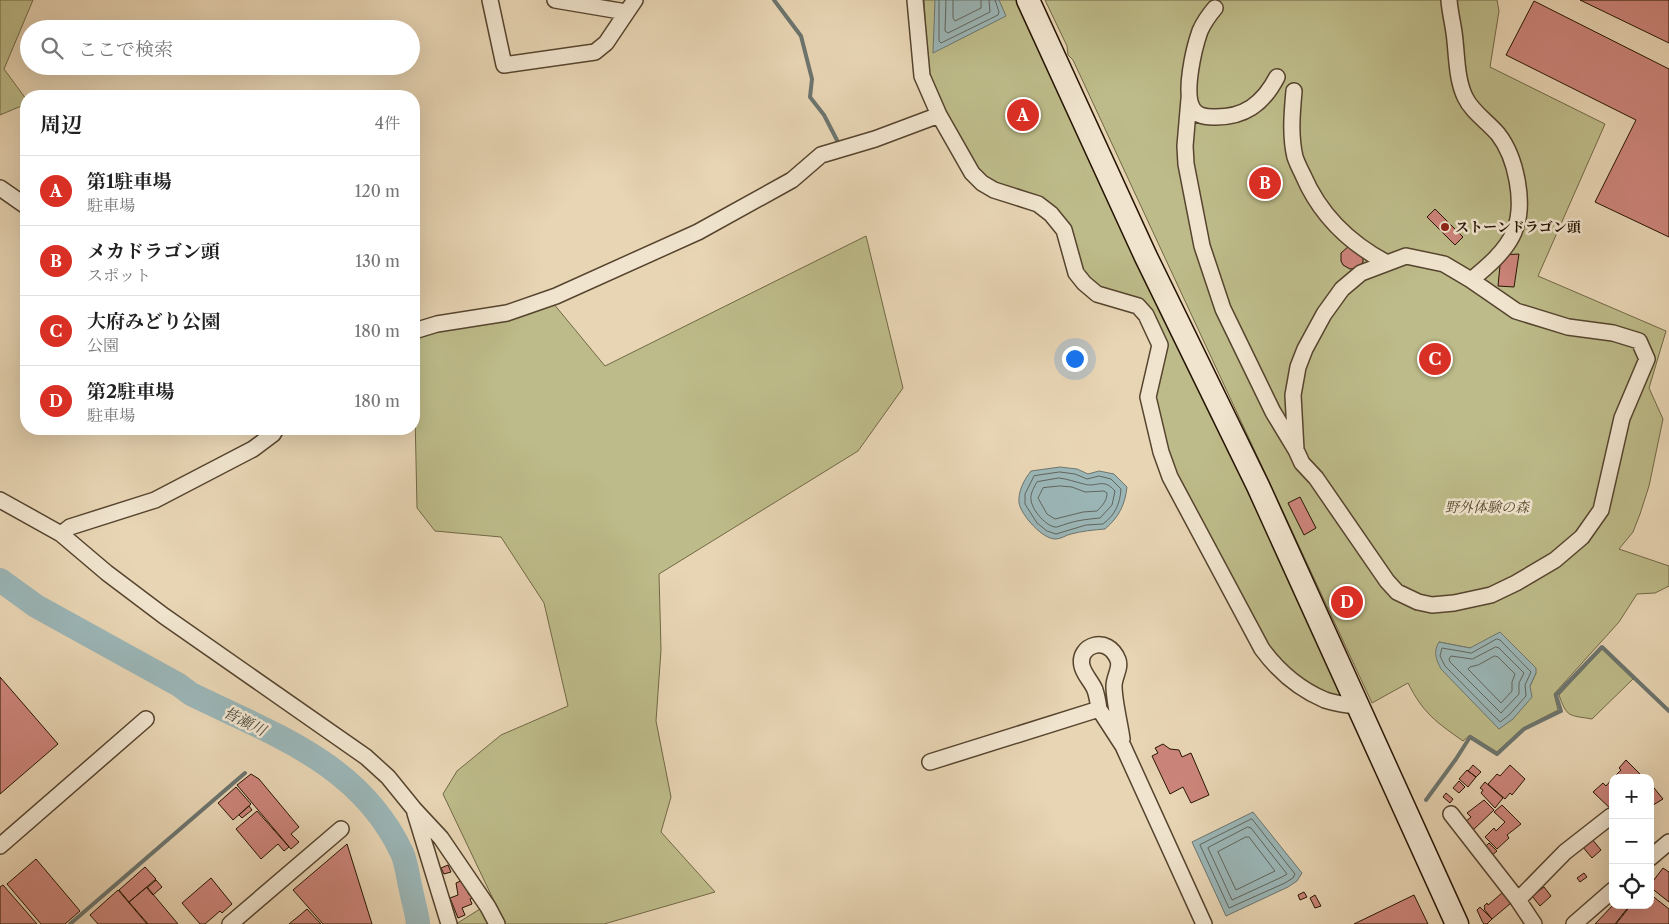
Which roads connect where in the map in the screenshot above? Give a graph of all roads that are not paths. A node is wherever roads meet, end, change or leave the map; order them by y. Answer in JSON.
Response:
{"nodes":[{"id":1,"x":490,"y":0,"type":"edge"},
{"id":2,"x":555,"y":0,"type":"edge"},
{"id":3,"x":915,"y":0,"type":"edge"},
{"id":4,"x":1028,"y":0,"type":"edge"},
{"id":5,"x":1448,"y":0,"type":"edge"},
{"id":6,"x":631,"y":6,"type":"edge"},
{"id":7,"x":1215,"y":8,"type":"dead end"},
{"id":8,"x":1277,"y":77,"type":"dead end"},
{"id":9,"x":1294,"y":92,"type":"dead end"},
{"id":10,"x":1189,"y":99,"type":"junction"},
{"id":11,"x":939,"y":114,"type":"junction"},
{"id":12,"x":0,"y":188,"type":"edge"},
{"id":13,"x":20,"y":202,"type":"edge"},
{"id":14,"x":1387,"y":263,"type":"junction"},
{"id":15,"x":1471,"y":280,"type":"junction"},
{"id":16,"x":420,"y":329,"type":"edge"},
{"id":17,"x":271,"y":435,"type":"edge"},
{"id":18,"x":1296,"y":450,"type":"junction"},
{"id":19,"x":0,"y":500,"type":"edge"},
{"id":20,"x":61,"y":534,"type":"junction"},
{"id":21,"x":1360,"y":707,"type":"junction"},
{"id":22,"x":1099,"y":709,"type":"junction"},
{"id":23,"x":146,"y":719,"type":"dead end"},
{"id":24,"x":1123,"y":746,"type":"junction"},
{"id":25,"x":930,"y":762,"type":"dead end"},
{"id":26,"x":414,"y":809,"type":"junction"},
{"id":27,"x":1451,"y":814,"type":"dead end"},
{"id":28,"x":1609,"y":818,"type":"edge"},
{"id":29,"x":342,"y":829,"type":"dead end"},
{"id":30,"x":1669,"y":842,"type":"edge"},
{"id":31,"x":0,"y":846,"type":"edge"},
{"id":32,"x":1654,"y":854,"type":"edge"},
{"id":33,"x":1609,"y":893,"type":"edge"},
{"id":34,"x":1518,"y":900,"type":"junction"},
{"id":35,"x":230,"y":924,"type":"edge"},
{"id":36,"x":449,"y":924,"type":"edge"},
{"id":37,"x":497,"y":924,"type":"edge"},
{"id":38,"x":1204,"y":924,"type":"edge"},
{"id":39,"x":1457,"y":924,"type":"edge"},
{"id":40,"x":1534,"y":924,"type":"edge"},
{"id":41,"x":1574,"y":924,"type":"edge"}],
"edges":[{"from":1,"to":6,"type":"street"},
{"from":2,"to":6,"type":"street"},
{"from":3,"to":11,"type":"street"},
{"from":4,"to":21,"type":"street"},
{"from":5,"to":15,"type":"street"},
{"from":7,"to":10,"type":"street"},
{"from":8,"to":10,"type":"street"},
{"from":9,"to":14,"type":"street"},
{"from":10,"to":18,"type":"street"},
{"from":11,"to":16,"type":"street"},
{"from":11,"to":21,"type":"street"},
{"from":12,"to":13,"type":"street"},
{"from":14,"to":15,"type":"street"},
{"from":14,"to":18,"type":"street"},
{"from":15,"to":18,"type":"street"},
{"from":17,"to":20,"type":"street"},
{"from":19,"to":20,"type":"street"},
{"from":20,"to":26,"type":"street"},
{"from":21,"to":39,"type":"street"},
{"from":22,"to":24,"type":"street"},
{"from":22,"to":24,"type":"street"},
{"from":22,"to":25,"type":"street"},
{"from":23,"to":31,"type":"street"},
{"from":24,"to":38,"type":"street"},
{"from":26,"to":36,"type":"street"},
{"from":26,"to":37,"type":"street"},
{"from":27,"to":34,"type":"street"},
{"from":28,"to":34,"type":"street"},
{"from":29,"to":35,"type":"street"},
{"from":30,"to":32,"type":"street"},
{"from":33,"to":41,"type":"street"},
{"from":34,"to":40,"type":"street"}]}
